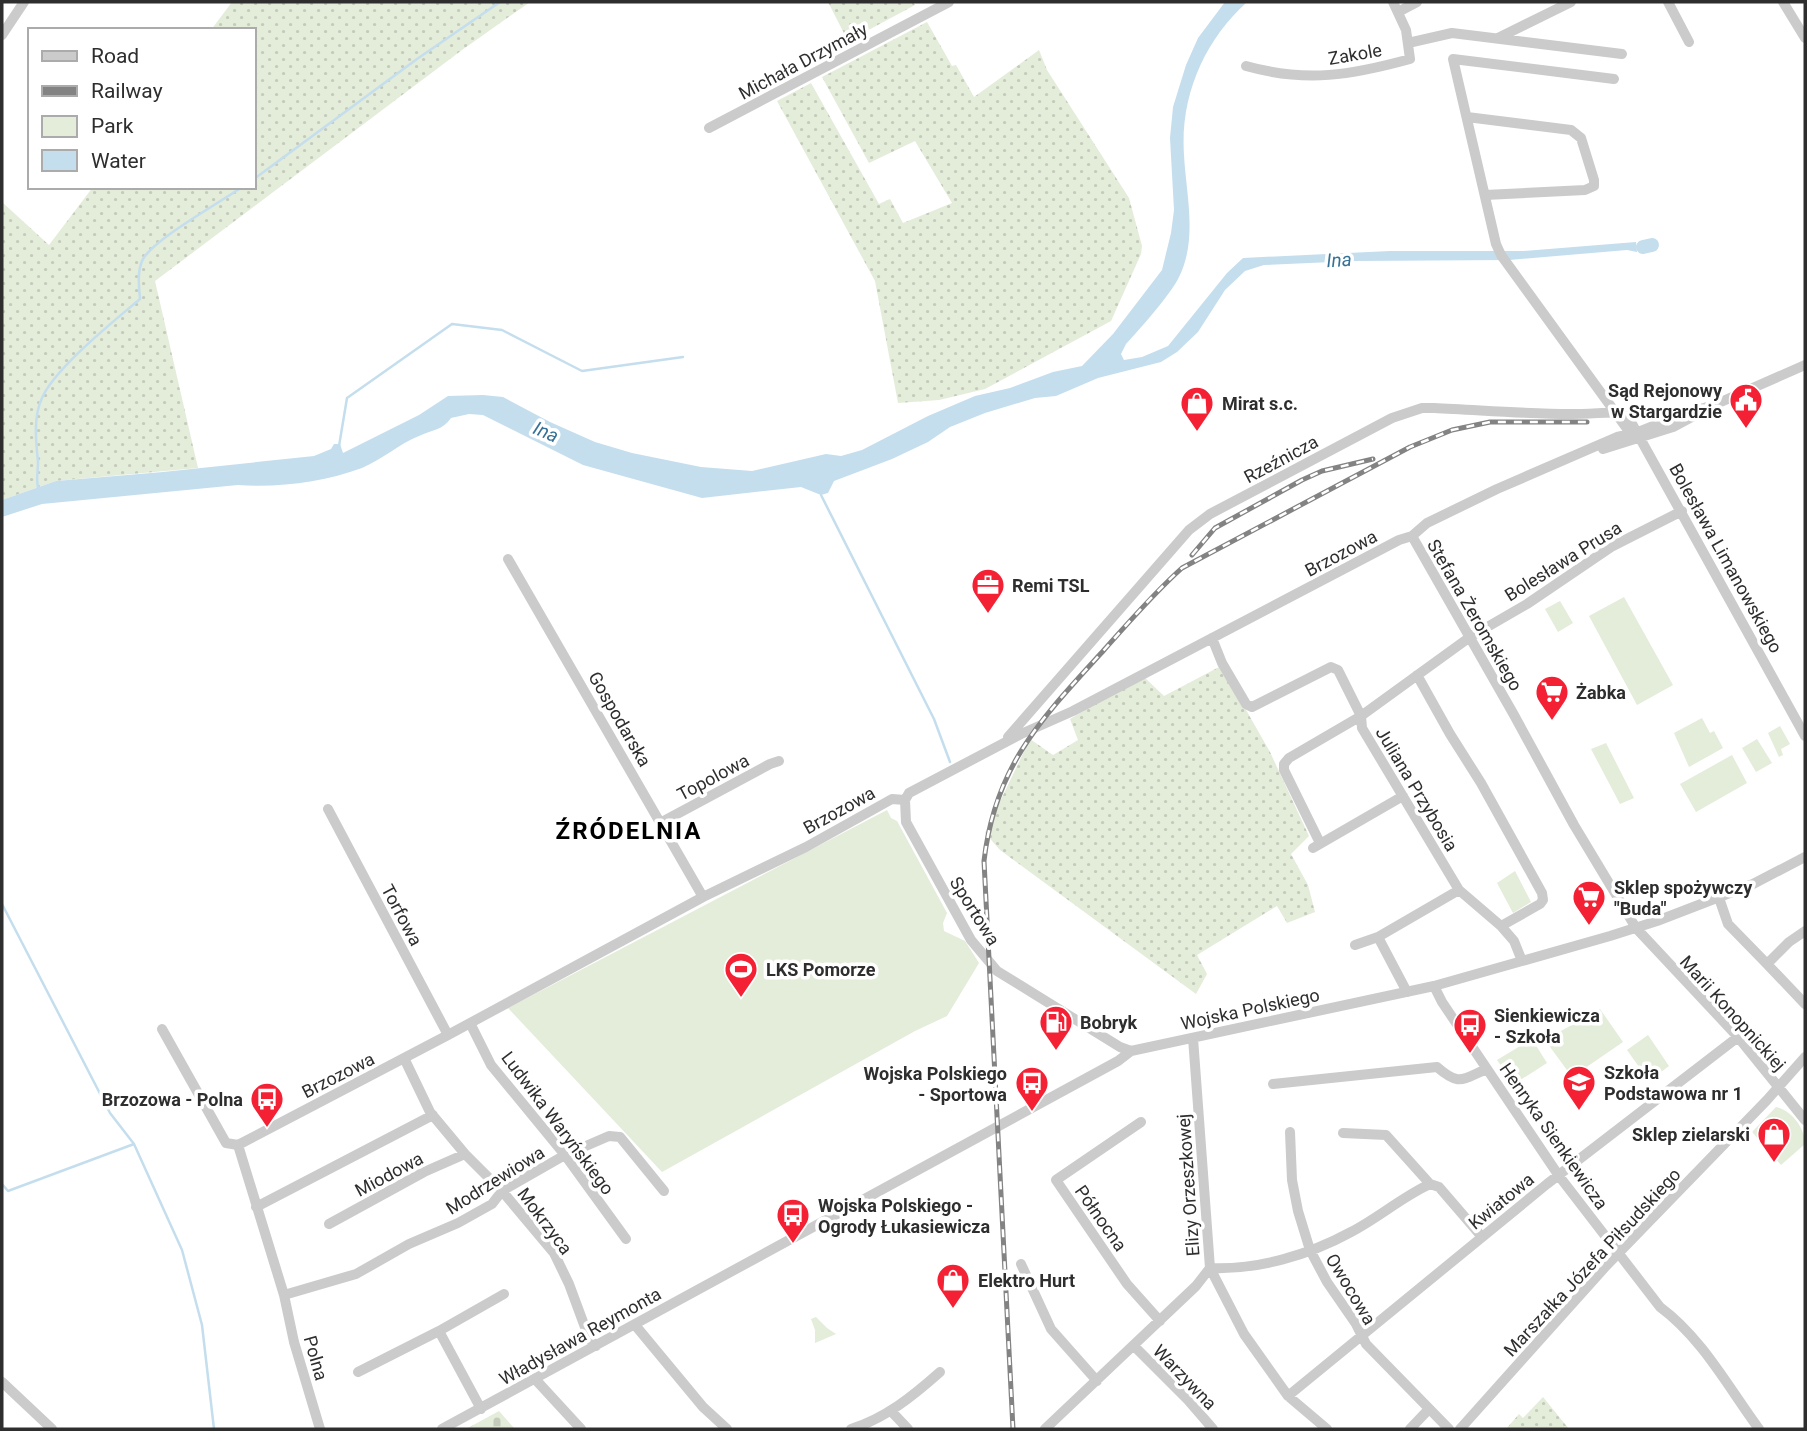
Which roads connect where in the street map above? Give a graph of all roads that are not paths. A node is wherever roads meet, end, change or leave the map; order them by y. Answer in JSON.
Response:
{"nodes":[{"id":1,"x":24,"y":2,"type":"edge"},
{"id":2,"x":949,"y":2,"type":"edge"},
{"id":3,"x":1417,"y":2,"type":"edge"},
{"id":4,"x":1571,"y":2,"type":"edge"},
{"id":5,"x":1668,"y":2,"type":"edge"},
{"id":6,"x":1783,"y":2,"type":"edge"},
{"id":7,"x":1396,"y":7,"type":"edge"},
{"id":8,"x":2,"y":35,"type":"edge"},
{"id":9,"x":1498,"y":38,"type":"junction"},
{"id":10,"x":1805,"y":38,"type":"edge"},
{"id":11,"x":1689,"y":42,"type":"dead end"},
{"id":12,"x":1408,"y":43,"type":"junction"},
{"id":13,"x":1622,"y":54,"type":"dead end"},
{"id":14,"x":1246,"y":66,"type":"dead end"},
{"id":15,"x":1614,"y":79,"type":"dead end"},
{"id":16,"x":1467,"y":117,"type":"junction"},
{"id":17,"x":709,"y":128,"type":"dead end"},
{"id":18,"x":1485,"y":195,"type":"junction"},
{"id":19,"x":1805,"y":365,"type":"edge"},
{"id":20,"x":1714,"y":405,"type":"junction"},
{"id":21,"x":1621,"y":414,"type":"junction"},
{"id":22,"x":1669,"y":418,"type":"junction"},
{"id":23,"x":1639,"y":436,"type":"junction"},
{"id":24,"x":1682,"y":511,"type":"junction"},
{"id":25,"x":1412,"y":536,"type":"junction"},
{"id":26,"x":508,"y":559,"type":"dead end"},
{"id":27,"x":1470,"y":637,"type":"junction"},
{"id":28,"x":1212,"y":638,"type":"junction"},
{"id":29,"x":1417,"y":675,"type":"junction"},
{"id":30,"x":1361,"y":716,"type":"junction"},
{"id":31,"x":1805,"y":736,"type":"edge"},
{"id":32,"x":1003,"y":743,"type":"junction"},
{"id":33,"x":779,"y":761,"type":"dead end"},
{"id":34,"x":1403,"y":796,"type":"junction"},
{"id":35,"x":905,"y":800,"type":"junction"},
{"id":36,"x":328,"y":809,"type":"dead end"},
{"id":37,"x":662,"y":822,"type":"junction"},
{"id":38,"x":1805,"y":856,"type":"edge"},
{"id":39,"x":1805,"y":865,"type":"edge"},
{"id":40,"x":1786,"y":868,"type":"junction"},
{"id":41,"x":1459,"y":890,"type":"junction"},
{"id":42,"x":703,"y":897,"type":"junction"},
{"id":43,"x":1719,"y":898,"type":"junction"},
{"id":44,"x":1501,"y":926,"type":"junction"},
{"id":45,"x":1636,"y":928,"type":"junction"},
{"id":46,"x":1804,"y":934,"type":"edge"},
{"id":47,"x":1378,"y":937,"type":"junction"},
{"id":48,"x":1355,"y":945,"type":"dead end"},
{"id":49,"x":1522,"y":961,"type":"junction"},
{"id":50,"x":1767,"y":964,"type":"junction"},
{"id":51,"x":1434,"y":986,"type":"junction"},
{"id":52,"x":1406,"y":992,"type":"junction"},
{"id":53,"x":1805,"y":1004,"type":"edge"},
{"id":54,"x":470,"y":1023,"type":"junction"},
{"id":55,"x":162,"y":1029,"type":"dead end"},
{"id":56,"x":448,"y":1035,"type":"junction"},
{"id":57,"x":1738,"y":1037,"type":"junction"},
{"id":58,"x":1193,"y":1038,"type":"junction"},
{"id":59,"x":1131,"y":1051,"type":"junction"},
{"id":60,"x":404,"y":1058,"type":"junction"},
{"id":61,"x":1805,"y":1058,"type":"edge"},
{"id":62,"x":1487,"y":1069,"type":"junction"},
{"id":63,"x":1273,"y":1084,"type":"dead end"},
{"id":64,"x":1779,"y":1088,"type":"junction"},
{"id":65,"x":433,"y":1115,"type":"junction"},
{"id":66,"x":1805,"y":1120,"type":"edge"},
{"id":67,"x":1141,"y":1122,"type":"dead end"},
{"id":68,"x":1290,"y":1132,"type":"dead end"},
{"id":69,"x":1343,"y":1133,"type":"dead end"},
{"id":70,"x":238,"y":1145,"type":"junction"},
{"id":71,"x":465,"y":1154,"type":"junction"},
{"id":72,"x":565,"y":1155,"type":"junction"},
{"id":73,"x":1559,"y":1176,"type":"junction"},
{"id":74,"x":1430,"y":1184,"type":"junction"},
{"id":75,"x":502,"y":1191,"type":"junction"},
{"id":76,"x":664,"y":1191,"type":"dead end"},
{"id":77,"x":256,"y":1207,"type":"junction"},
{"id":78,"x":329,"y":1224,"type":"dead end"},
{"id":79,"x":1482,"y":1237,"type":"junction"},
{"id":80,"x":626,"y":1239,"type":"dead end"},
{"id":81,"x":1310,"y":1250,"type":"junction"},
{"id":82,"x":1619,"y":1253,"type":"junction"},
{"id":83,"x":1021,"y":1264,"type":"dead end"},
{"id":84,"x":1210,"y":1268,"type":"junction"},
{"id":85,"x":733,"y":1271,"type":"joint"},
{"id":86,"x":504,"y":1294,"type":"dead end"},
{"id":87,"x":284,"y":1295,"type":"junction"},
{"id":88,"x":1160,"y":1321,"type":"junction"},
{"id":89,"x":635,"y":1325,"type":"junction"},
{"id":90,"x":439,"y":1331,"type":"junction"},
{"id":91,"x":1361,"y":1336,"type":"junction"},
{"id":92,"x":596,"y":1346,"type":"junction"},
{"id":93,"x":1134,"y":1346,"type":"junction"},
{"id":94,"x":358,"y":1372,"type":"dead end"},
{"id":95,"x":940,"y":1372,"type":"dead end"},
{"id":96,"x":535,"y":1379,"type":"junction"},
{"id":97,"x":1097,"y":1381,"type":"junction"},
{"id":98,"x":2,"y":1382,"type":"edge"},
{"id":99,"x":1288,"y":1396,"type":"junction"},
{"id":100,"x":481,"y":1409,"type":"junction"},
{"id":101,"x":1429,"y":1409,"type":"junction"},
{"id":102,"x":891,"y":1411,"type":"junction"},
{"id":103,"x":52,"y":1429,"type":"edge"},
{"id":104,"x":320,"y":1429,"type":"edge"},
{"id":105,"x":442,"y":1429,"type":"edge"},
{"id":106,"x":581,"y":1429,"type":"edge"},
{"id":107,"x":727,"y":1429,"type":"edge"},
{"id":108,"x":851,"y":1429,"type":"edge"},
{"id":109,"x":908,"y":1429,"type":"edge"},
{"id":110,"x":1045,"y":1429,"type":"edge"},
{"id":111,"x":1213,"y":1429,"type":"edge"},
{"id":112,"x":1327,"y":1429,"type":"edge"},
{"id":113,"x":1409,"y":1429,"type":"edge"},
{"id":114,"x":1449,"y":1429,"type":"edge"},
{"id":115,"x":1460,"y":1429,"type":"edge"},
{"id":116,"x":1759,"y":1429,"type":"edge"}],
"edges":[{"from":1,"to":8,"type":"street"},
{"from":2,"to":17,"type":"street","name":"Michała Drzymały"},
{"from":3,"to":7,"type":"street"},
{"from":4,"to":9,"type":"street"},
{"from":5,"to":11,"type":"street"},
{"from":6,"to":10,"type":"street"},
{"from":7,"to":12,"type":"street"},
{"from":9,"to":12,"type":"street"},
{"from":9,"to":13,"type":"street"},
{"from":12,"to":14,"type":"street","name":"Zakole"},
{"from":15,"to":16,"type":"street","name":"Bolesława Limanowskiego"},
{"from":16,"to":18,"type":"street","name":"Bolesława Limanowskiego"},
{"from":16,"to":18,"type":"street"},
{"from":18,"to":21,"type":"street","name":"Bolesława Limanowskiego"},
{"from":19,"to":20,"type":"street"},
{"from":20,"to":22,"type":"street"},
{"from":20,"to":23,"type":"street"},
{"from":21,"to":22,"type":"street","name":"Rzeźnicza"},
{"from":21,"to":23,"type":"street","name":"Bolesława Limanowskiego"},
{"from":21,"to":32,"type":"street","name":"Rzeźnicza"},
{"from":22,"to":23,"type":"street"},
{"from":23,"to":24,"type":"street","name":"Bolesława Limanowskiego"},
{"from":23,"to":25,"type":"street","name":"Brzozowa"},
{"from":24,"to":27,"type":"street","name":"Bolesława Prusa"},
{"from":24,"to":31,"type":"street","name":"Bolesława Limanowskiego"},
{"from":25,"to":27,"type":"street","name":"Stefana Żeromskiego"},
{"from":25,"to":28,"type":"street","name":"Brzozowa"},
{"from":26,"to":37,"type":"street","name":"Gospodarska"},
{"from":27,"to":29,"type":"street","name":"Bolesława Prusa"},
{"from":27,"to":45,"type":"street","name":"Stefana Żeromskiego"},
{"from":28,"to":30,"type":"street","name":"Juliana Przybosia"},
{"from":28,"to":32,"type":"street","name":"Brzozowa"},
{"from":29,"to":30,"type":"street","name":"Bolesława Prusa"},
{"from":29,"to":44,"type":"street"},
{"from":30,"to":34,"type":"street","name":"Juliana Przybosia"},
{"from":30,"to":34,"type":"street","name":"Bolesława Prusa"},
{"from":32,"to":35,"type":"street","name":"Brzozowa"},
{"from":33,"to":37,"type":"street","name":"Topolowa"},
{"from":34,"to":41,"type":"street","name":"Juliana Przybosia"},
{"from":35,"to":42,"type":"street","name":"Brzozowa"},
{"from":35,"to":59,"type":"street","name":"Sportowa"},
{"from":36,"to":56,"type":"street","name":"Torfowa"},
{"from":37,"to":42,"type":"street","name":"Gospodarska"},
{"from":38,"to":40,"type":"street","name":"Wojska Polskiego"},
{"from":39,"to":40,"type":"street"},
{"from":40,"to":43,"type":"street","name":"Wojska Polskiego"},
{"from":41,"to":44,"type":"street","name":"Juliana Przybosia"},
{"from":41,"to":47,"type":"street"},
{"from":42,"to":54,"type":"street","name":"Brzozowa"},
{"from":43,"to":45,"type":"street","name":"Wojska Polskiego"},
{"from":43,"to":50,"type":"street"},
{"from":44,"to":49,"type":"street","name":"Juliana Przybosia"},
{"from":45,"to":49,"type":"street","name":"Wojska Polskiego"},
{"from":45,"to":57,"type":"street","name":"Marii Konopnickiej"},
{"from":46,"to":50,"type":"street"},
{"from":47,"to":48,"type":"street"},
{"from":47,"to":52,"type":"street"},
{"from":49,"to":51,"type":"street","name":"Wojska Polskiego"},
{"from":50,"to":53,"type":"street"},
{"from":51,"to":52,"type":"street","name":"Wojska Polskiego"},
{"from":51,"to":62,"type":"street","name":"Henryka Sienkiewicza"},
{"from":52,"to":58,"type":"street","name":"Wojska Polskiego"},
{"from":54,"to":56,"type":"street","name":"Brzozowa"},
{"from":54,"to":72,"type":"street","name":"Ludwika Waryńskiego"},
{"from":55,"to":70,"type":"street"},
{"from":56,"to":60,"type":"street","name":"Brzozowa"},
{"from":57,"to":64,"type":"street","name":"Marii Konopnickiej"},
{"from":57,"to":73,"type":"street","name":"Kwiatowa"},
{"from":58,"to":59,"type":"street","name":"Wojska Polskiego"},
{"from":58,"to":84,"type":"street","name":"Elizy Orzeszkowej"},
{"from":59,"to":85,"type":"street","name":"Wojska Polskiego"},
{"from":60,"to":65,"type":"street","name":"Mokrzyca"},
{"from":60,"to":70,"type":"street","name":"Brzozowa"},
{"from":61,"to":64,"type":"street","name":"Marszałka Józefa Piłsudskiego"},
{"from":62,"to":63,"type":"street"},
{"from":62,"to":73,"type":"street","name":"Henryka Sienkiewicza"},
{"from":64,"to":66,"type":"street","name":"Marii Konopnickiej"},
{"from":64,"to":82,"type":"street","name":"Marszałka Józefa Piłsudskiego"},
{"from":65,"to":71,"type":"street","name":"Mokrzyca"},
{"from":65,"to":77,"type":"street"},
{"from":67,"to":88,"type":"street","name":"Północna"},
{"from":68,"to":81,"type":"street","name":"Owocowa"},
{"from":69,"to":74,"type":"street"},
{"from":70,"to":77,"type":"street"},
{"from":71,"to":75,"type":"street","name":"Mokrzyca"},
{"from":71,"to":78,"type":"street","name":"Miodowa"},
{"from":72,"to":75,"type":"street","name":"Modrzewiowa"},
{"from":72,"to":76,"type":"street","name":"Modrzewiowa"},
{"from":72,"to":80,"type":"street","name":"Ludwika Waryńskiego"},
{"from":73,"to":79,"type":"street","name":"Kwiatowa"},
{"from":73,"to":82,"type":"street","name":"Henryka Sienkiewicza"},
{"from":74,"to":79,"type":"street"},
{"from":74,"to":81,"type":"street"},
{"from":75,"to":87,"type":"street","name":"Modrzewiowa"},
{"from":75,"to":92,"type":"street","name":"Mokrzyca"},
{"from":77,"to":87,"type":"street"},
{"from":79,"to":91,"type":"street","name":"Kwiatowa"},
{"from":81,"to":84,"type":"street"},
{"from":81,"to":91,"type":"street","name":"Owocowa"},
{"from":82,"to":115,"type":"street","name":"Marszałka Józefa Piłsudskiego"},
{"from":82,"to":116,"type":"street","name":"Henryka Sienkiewicza"},
{"from":83,"to":97,"type":"street"},
{"from":84,"to":88,"type":"street","name":"Elizy Orzeszkowej"},
{"from":84,"to":99,"type":"street"},
{"from":85,"to":89,"type":"street","name":"Władysława Reymonta"},
{"from":86,"to":90,"type":"street"},
{"from":87,"to":104,"type":"street","name":"Polna"},
{"from":88,"to":93,"type":"street","name":"Elizy Orzeszkowej"},
{"from":89,"to":92,"type":"street","name":"Władysława Reymonta"},
{"from":89,"to":107,"type":"street"},
{"from":90,"to":94,"type":"street"},
{"from":90,"to":100,"type":"street"},
{"from":91,"to":99,"type":"street","name":"Kwiatowa"},
{"from":91,"to":101,"type":"street","name":"Owocowa"},
{"from":92,"to":96,"type":"street","name":"Władysława Reymonta"},
{"from":93,"to":97,"type":"street","name":"Elizy Orzeszkowej"},
{"from":93,"to":111,"type":"street","name":"Warzywna"},
{"from":95,"to":102,"type":"street"},
{"from":96,"to":100,"type":"street","name":"Władysława Reymonta"},
{"from":96,"to":106,"type":"street"},
{"from":97,"to":110,"type":"street","name":"Elizy Orzeszkowej"},
{"from":98,"to":103,"type":"street"},
{"from":99,"to":112,"type":"street"},
{"from":100,"to":105,"type":"street","name":"Władysława Reymonta"},
{"from":101,"to":113,"type":"street"},
{"from":101,"to":114,"type":"street","name":"Owocowa"},
{"from":102,"to":108,"type":"street"},
{"from":102,"to":109,"type":"street"}]}
